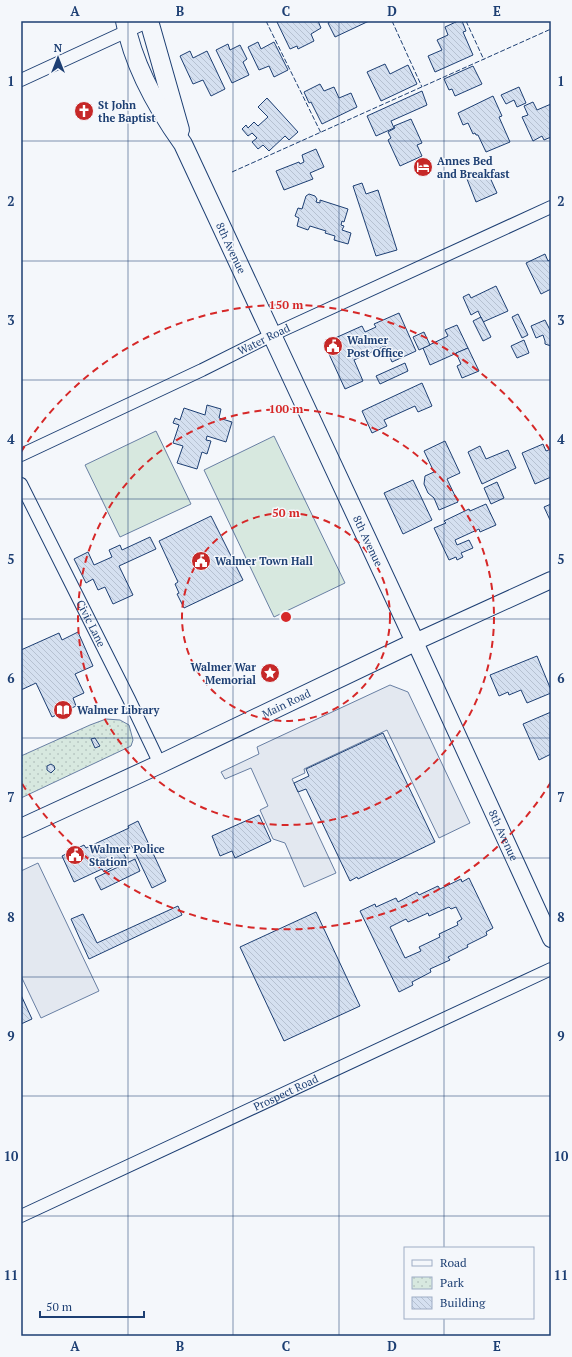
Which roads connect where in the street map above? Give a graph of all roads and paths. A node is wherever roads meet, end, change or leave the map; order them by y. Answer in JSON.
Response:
{"nodes":[{"id":1,"x":149,"y":21,"type":"edge"},
{"id":2,"x":126,"y":26,"type":"edge"},
{"id":3,"x":21,"y":80,"type":"edge"},
{"id":4,"x":183,"y":144,"type":"junction"},
{"id":5,"x":551,"y":207,"type":"edge"},
{"id":6,"x":272,"y":335,"type":"junction"},
{"id":7,"x":21,"y":455,"type":"edge"},
{"id":8,"x":21,"y":484,"type":"edge"},
{"id":9,"x":551,"y":580,"type":"edge"},
{"id":10,"x":415,"y":642,"type":"junction"},
{"id":11,"x":160,"y":764,"type":"junction"},
{"id":12,"x":21,"y":828,"type":"edge"},
{"id":13,"x":551,"y":939,"type":"edge"},
{"id":14,"x":551,"y":969,"type":"edge"},
{"id":15,"x":21,"y":1216,"type":"edge"}],
"edges":[{"from":1,"to":2,"type":"street"},
{"from":1,"to":4,"type":"main road","name":"8th Avenue"},
{"from":2,"to":3,"type":"street"},
{"from":2,"to":4,"type":"main road","name":"8th Avenue"},
{"from":4,"to":6,"type":"main road","name":"8th Avenue"},
{"from":5,"to":6,"type":"street","name":"Water Road"},
{"from":6,"to":7,"type":"street","name":"Water Road"},
{"from":6,"to":10,"type":"main road","name":"8th Avenue"},
{"from":8,"to":11,"type":"street","name":"Civic Lane"},
{"from":9,"to":10,"type":"street","name":"Main Road"},
{"from":10,"to":11,"type":"main road","name":"Main Road"},
{"from":10,"to":13,"type":"street","name":"8th Avenue"},
{"from":11,"to":12,"type":"main road","name":"Main Road"},
{"from":14,"to":15,"type":"street","name":"Prospect Road"}]}
